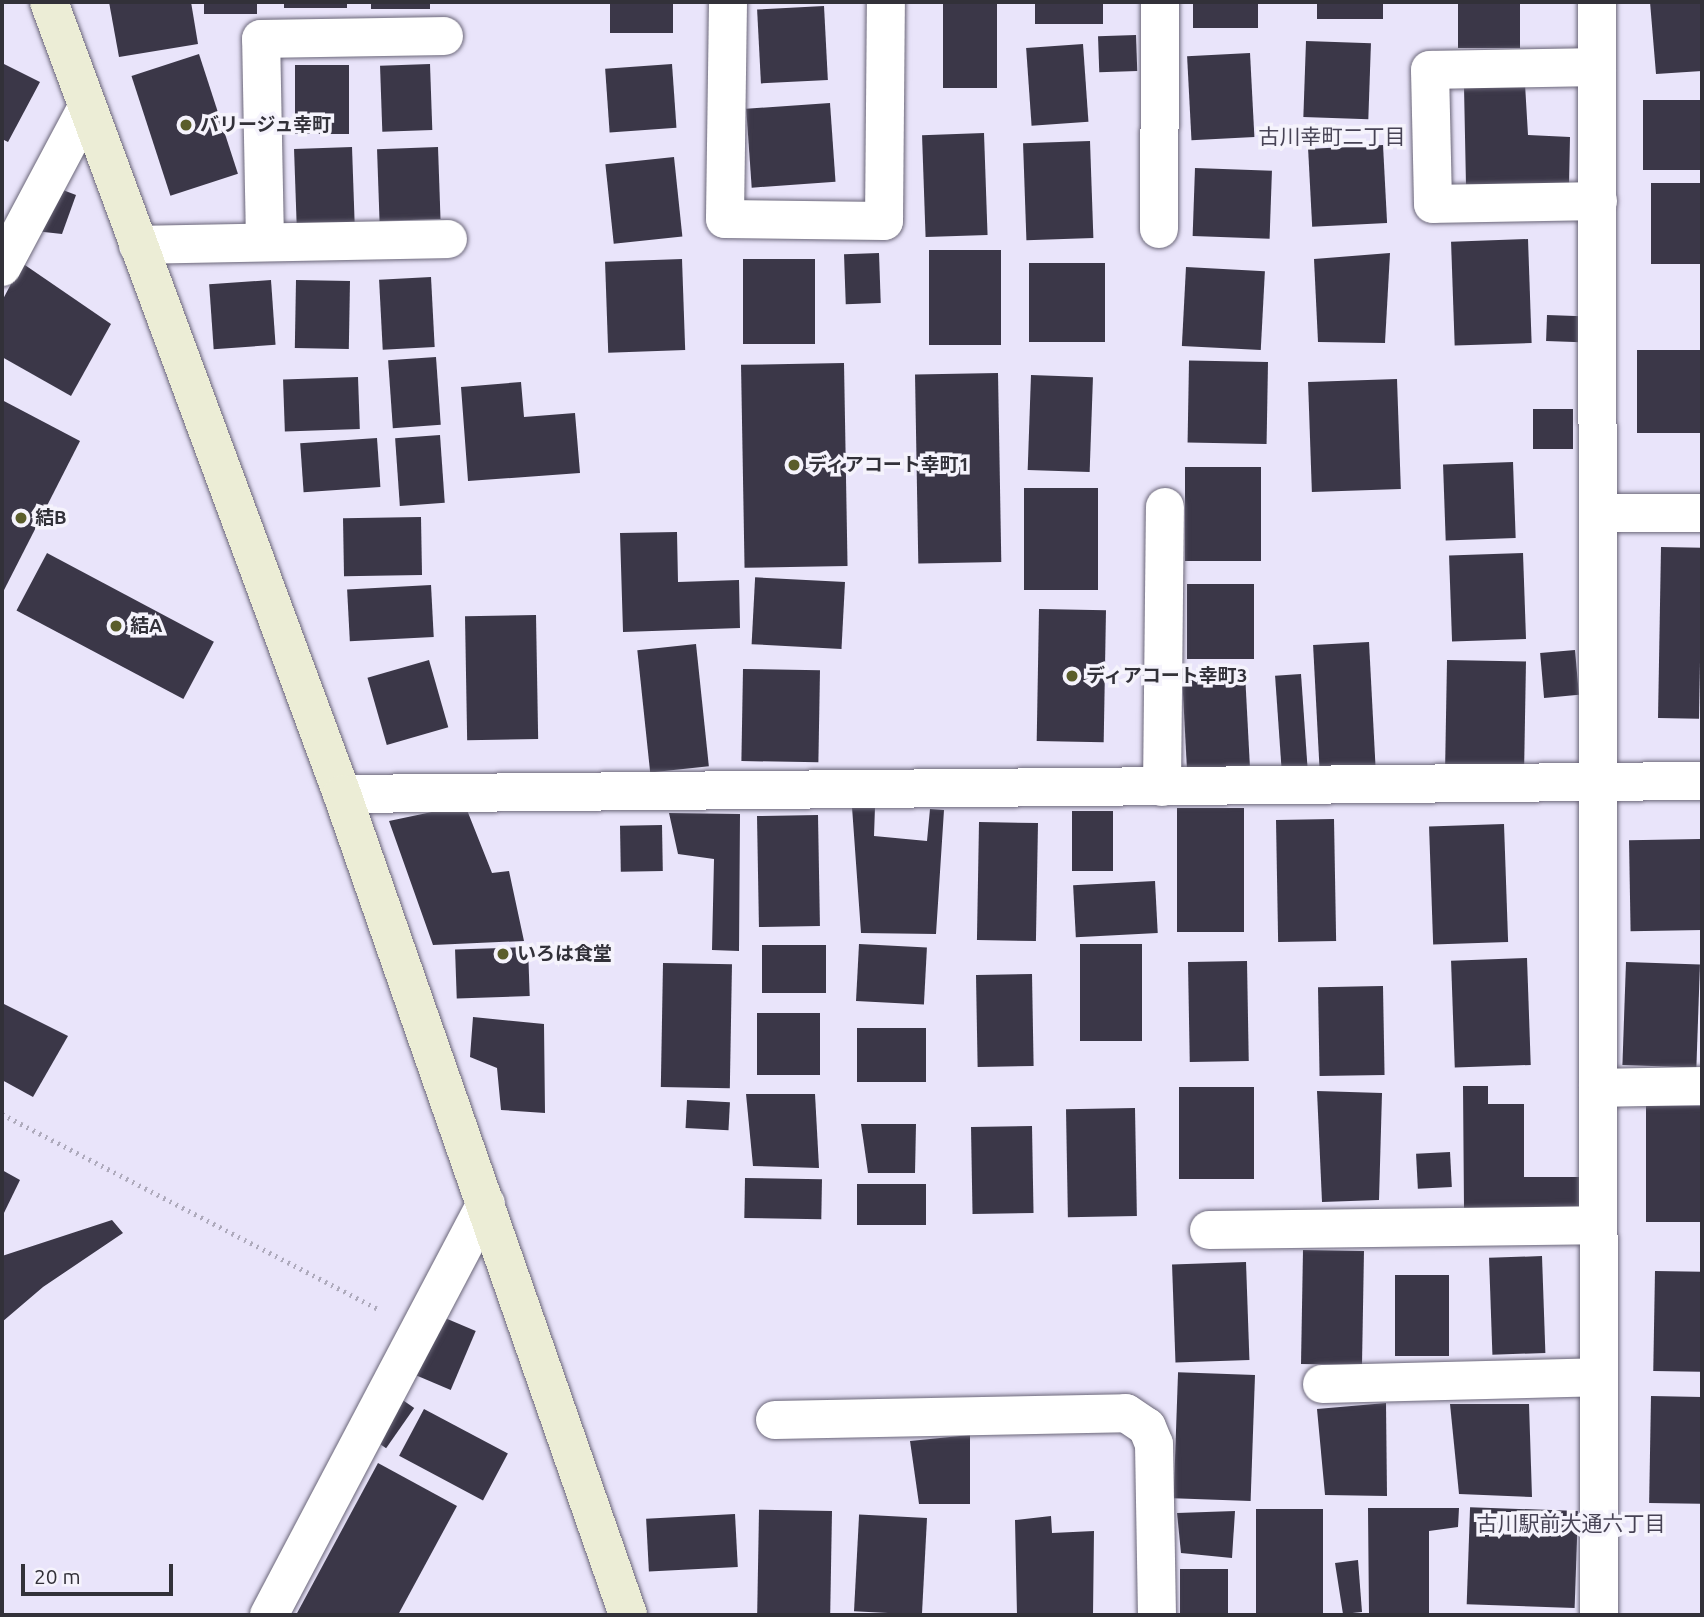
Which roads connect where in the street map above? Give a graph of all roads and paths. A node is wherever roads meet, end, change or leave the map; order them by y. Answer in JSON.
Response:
{"nodes":[{"id":1,"x":49,"y":2,"type":"edge"},
{"id":2,"x":727,"y":2,"type":"edge"},
{"id":3,"x":886,"y":2,"type":"edge"},
{"id":4,"x":1160,"y":2,"type":"edge"},
{"id":5,"x":1597,"y":2,"type":"edge"},
{"id":6,"x":444,"y":36,"type":"dead end"},
{"id":7,"x":1597,"y":67,"type":"junction"},
{"id":8,"x":87,"y":107,"type":"junction"},
{"id":9,"x":1598,"y":201,"type":"junction"},
{"id":10,"x":1159,"y":229,"type":"dead end"},
{"id":11,"x":448,"y":239,"type":"dead end"},
{"id":12,"x":265,"y":242,"type":"junction"},
{"id":13,"x":138,"y":244,"type":"junction"},
{"id":14,"x":2,"y":267,"type":"edge"},
{"id":15,"x":1165,"y":507,"type":"dead end"},
{"id":16,"x":1598,"y":513,"type":"junction"},
{"id":17,"x":1702,"y":513,"type":"edge"},
{"id":18,"x":1702,"y":781,"type":"edge"},
{"id":19,"x":1598,"y":783,"type":"junction"},
{"id":20,"x":1162,"y":787,"type":"junction"},
{"id":21,"x":342,"y":793,"type":"junction"},
{"id":22,"x":1702,"y":1086,"type":"edge"},
{"id":23,"x":1598,"y":1088,"type":"junction"},
{"id":24,"x":2,"y":1114,"type":"edge"},
{"id":25,"x":485,"y":1204,"type":"junction"},
{"id":26,"x":1598,"y":1225,"type":"junction"},
{"id":27,"x":1209,"y":1230,"type":"dead end"},
{"id":28,"x":419,"y":1331,"type":"junction"},
{"id":29,"x":1599,"y":1377,"type":"junction"},
{"id":30,"x":1322,"y":1384,"type":"dead end"},
{"id":31,"x":775,"y":1420,"type":"dead end"},
{"id":32,"x":269,"y":1615,"type":"edge"},
{"id":33,"x":628,"y":1615,"type":"edge"},
{"id":34,"x":1157,"y":1615,"type":"edge"},
{"id":35,"x":1599,"y":1615,"type":"edge"}],
"edges":[{"from":1,"to":8,"type":"street"},
{"from":2,"to":3,"type":"street"},
{"from":4,"to":10,"type":"street"},
{"from":5,"to":7,"type":"street"},
{"from":6,"to":12,"type":"street"},
{"from":7,"to":9,"type":"street"},
{"from":7,"to":9,"type":"street"},
{"from":8,"to":13,"type":"street"},
{"from":8,"to":14,"type":"street"},
{"from":9,"to":16,"type":"street"},
{"from":11,"to":12,"type":"street"},
{"from":12,"to":13,"type":"street"},
{"from":13,"to":21,"type":"street"},
{"from":15,"to":20,"type":"street"},
{"from":16,"to":17,"type":"street"},
{"from":16,"to":19,"type":"street"},
{"from":18,"to":19,"type":"street"},
{"from":19,"to":20,"type":"street"},
{"from":19,"to":23,"type":"street"},
{"from":20,"to":21,"type":"street"},
{"from":21,"to":25,"type":"street"},
{"from":22,"to":23,"type":"street"},
{"from":23,"to":26,"type":"street"},
{"from":24,"to":28,"type":"path"},
{"from":25,"to":28,"type":"street"},
{"from":25,"to":33,"type":"street"},
{"from":26,"to":27,"type":"street"},
{"from":26,"to":29,"type":"street"},
{"from":28,"to":32,"type":"street"},
{"from":29,"to":30,"type":"street"},
{"from":29,"to":35,"type":"street"},
{"from":31,"to":34,"type":"street"}]}
